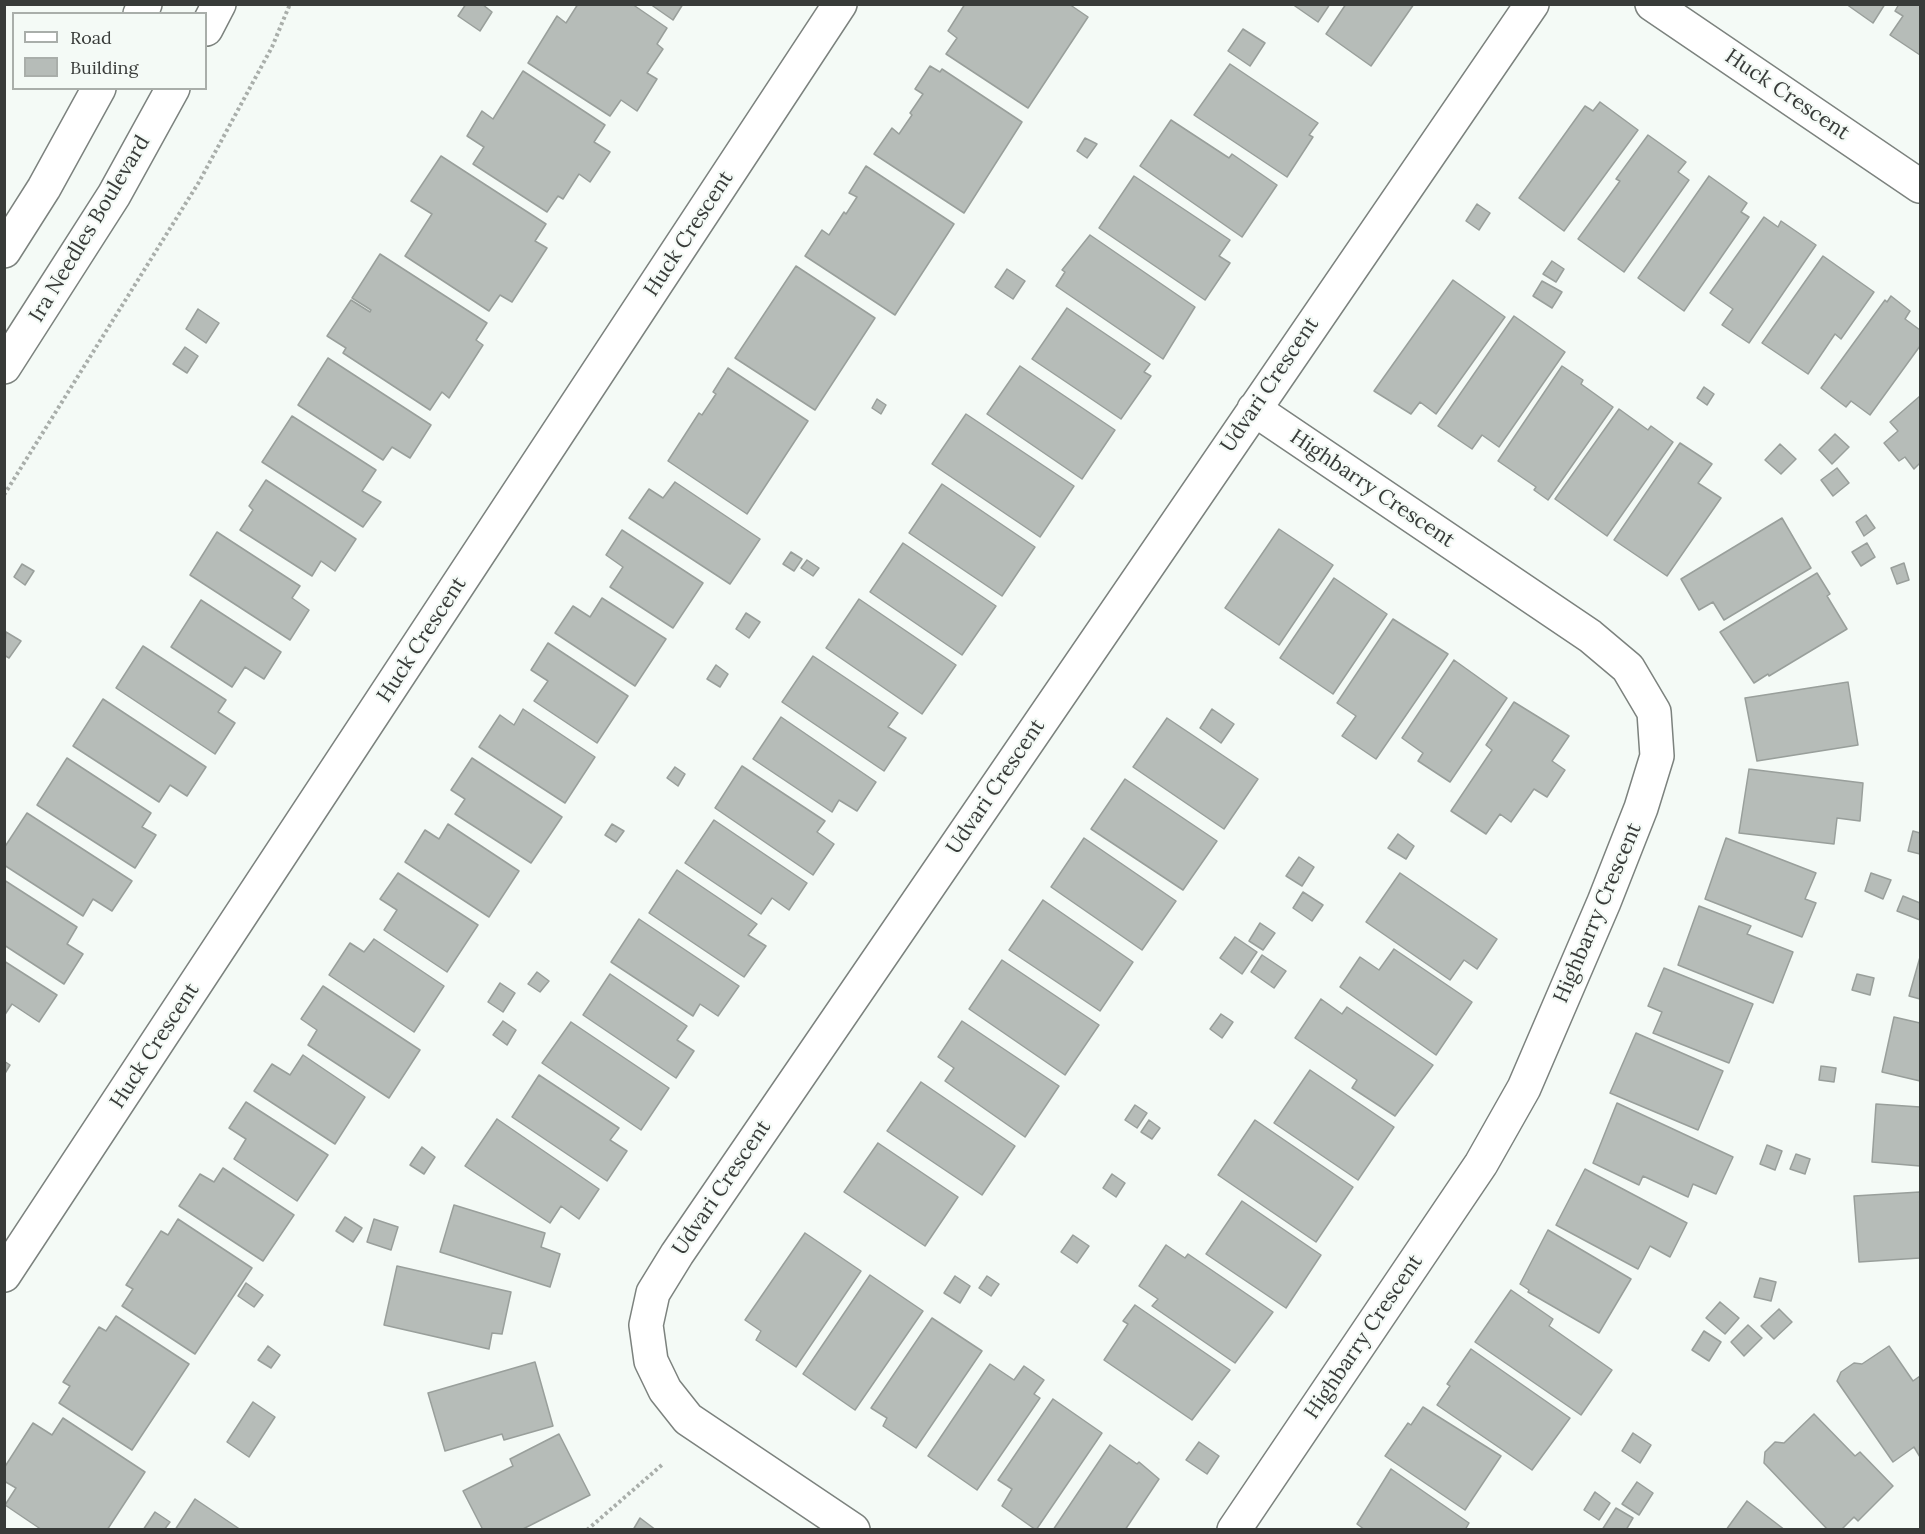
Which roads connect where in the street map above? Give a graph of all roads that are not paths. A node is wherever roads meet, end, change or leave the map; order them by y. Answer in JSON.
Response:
{"nodes":[{"id":1,"x":219,"y":4,"type":"edge"},
{"id":2,"x":840,"y":4,"type":"edge"},
{"id":3,"x":1532,"y":4,"type":"edge"},
{"id":4,"x":1652,"y":4,"type":"edge"},
{"id":5,"x":207,"y":27,"type":"edge"},
{"id":6,"x":98,"y":90,"type":"edge"},
{"id":7,"x":172,"y":90,"type":"edge"},
{"id":8,"x":1920,"y":186,"type":"edge"},
{"id":9,"x":4,"y":251,"type":"edge"},
{"id":10,"x":4,"y":367,"type":"edge"},
{"id":11,"x":1254,"y":409,"type":"junction"},
{"id":12,"x":4,"y":1275,"type":"edge"},
{"id":13,"x":853,"y":1530,"type":"edge"},
{"id":14,"x":1234,"y":1530,"type":"edge"}],
"edges":[{"from":1,"to":5,"type":"street"},
{"from":2,"to":12,"type":"street","name":"Huck Crescent"},
{"from":3,"to":11,"type":"street","name":"Udvari Crescent"},
{"from":4,"to":8,"type":"street","name":"Huck Crescent"},
{"from":6,"to":9,"type":"street"},
{"from":7,"to":10,"type":"street","name":"Ira Needles Boulevard"},
{"from":11,"to":13,"type":"street","name":"Udvari Crescent"},
{"from":11,"to":14,"type":"street","name":"Highbarry Crescent"}]}
